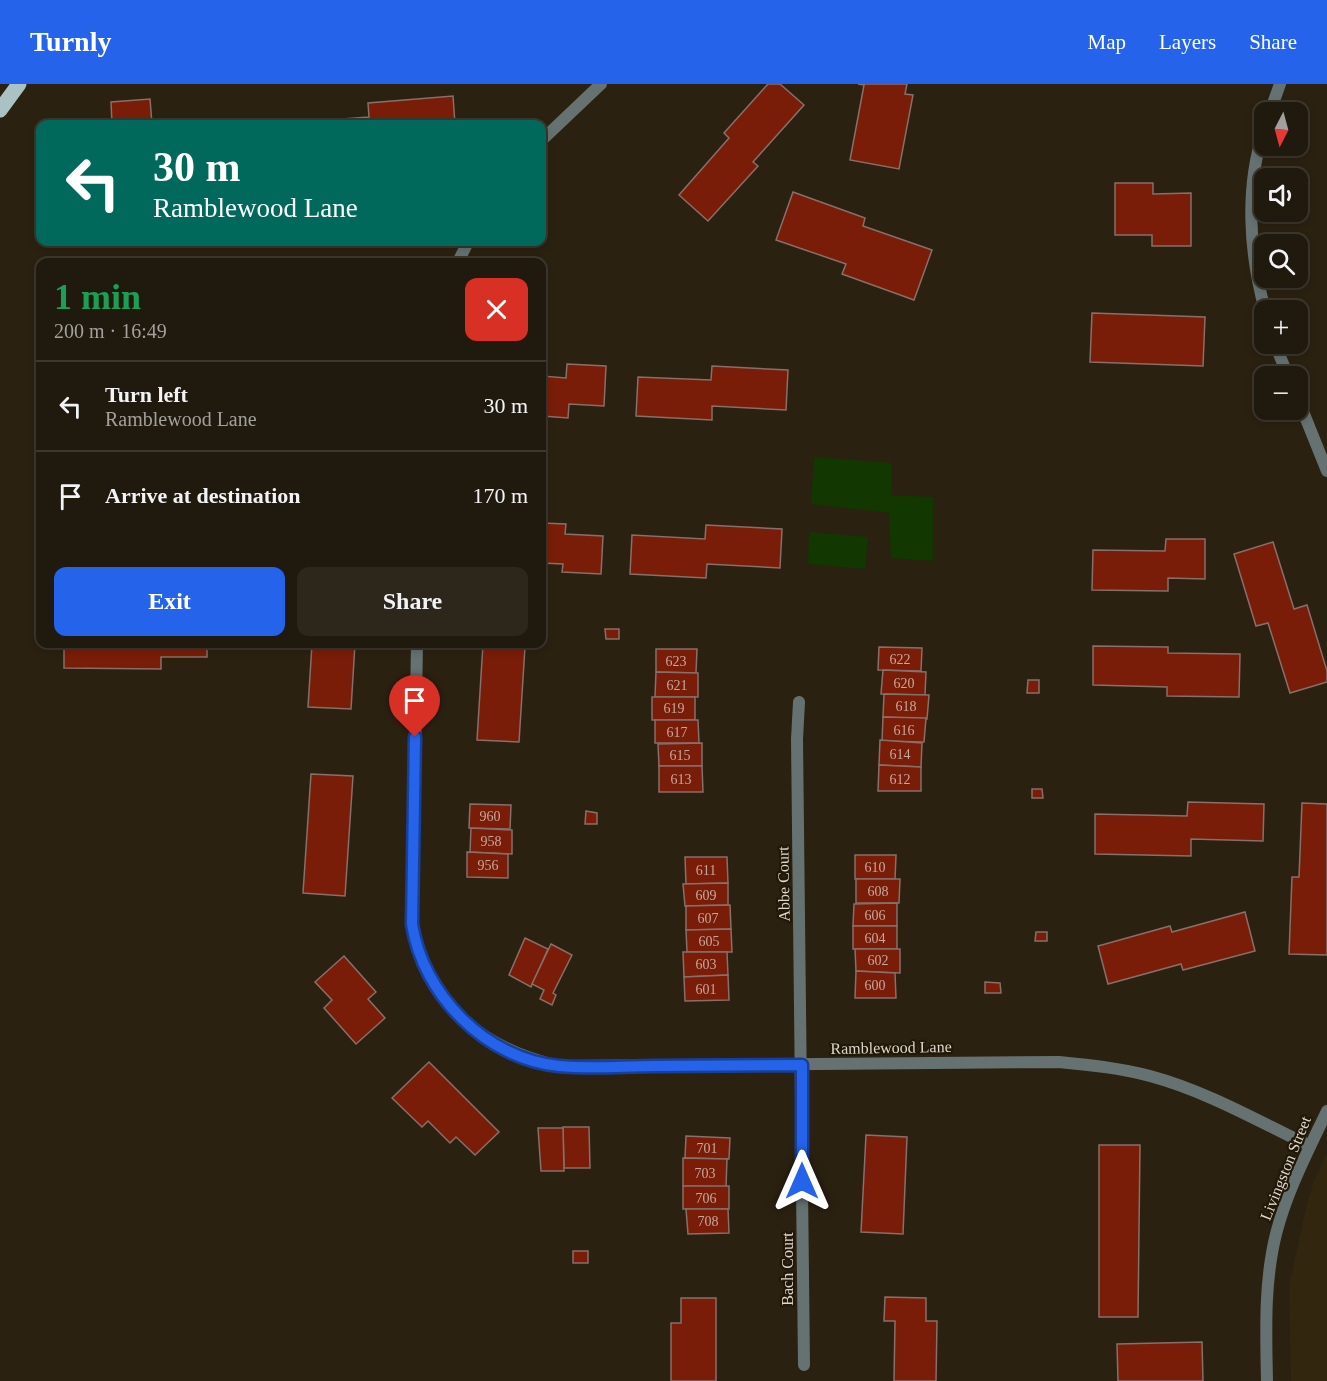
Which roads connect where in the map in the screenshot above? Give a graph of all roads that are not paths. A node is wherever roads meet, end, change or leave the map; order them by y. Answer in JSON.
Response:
{"nodes":[{"id":1,"x":19,"y":84,"type":"edge"},
{"id":2,"x":602,"y":84,"type":"edge"},
{"id":3,"x":1276,"y":86,"type":"edge"},
{"id":4,"x":1272,"y":102,"type":"edge"},
{"id":5,"x":0,"y":110,"type":"edge"},
{"id":6,"x":546,"y":136,"type":"edge"},
{"id":7,"x":1256,"y":156,"type":"edge"},
{"id":8,"x":1263,"y":300,"type":"edge"},
{"id":9,"x":1306,"y":420,"type":"edge"},
{"id":10,"x":1327,"y":471,"type":"edge"},
{"id":11,"x":417,"y":648,"type":"edge"},
{"id":12,"x":799,"y":702,"type":"dead end"},
{"id":13,"x":802,"y":1065,"type":"junction"},
{"id":14,"x":1327,"y":1111,"type":"edge"},
{"id":15,"x":1310,"y":1146,"type":"junction"},
{"id":16,"x":804,"y":1365,"type":"dead end"},
{"id":17,"x":1267,"y":1381,"type":"edge"}],
"edges":[{"from":1,"to":5,"type":"main road"},
{"from":2,"to":6,"type":"street"},
{"from":3,"to":4,"type":"street"},
{"from":7,"to":8,"type":"street"},
{"from":9,"to":10,"type":"street"},
{"from":11,"to":13,"type":"street","name":"Ramblewood Lane"},
{"from":12,"to":13,"type":"street","name":"Abbe Court"},
{"from":13,"to":15,"type":"street","name":"Ramblewood Lane"},
{"from":13,"to":16,"type":"street","name":"Bach Court"},
{"from":14,"to":15,"type":"street","name":"Livingston Street"},
{"from":15,"to":17,"type":"street","name":"Livingston Street"}]}
